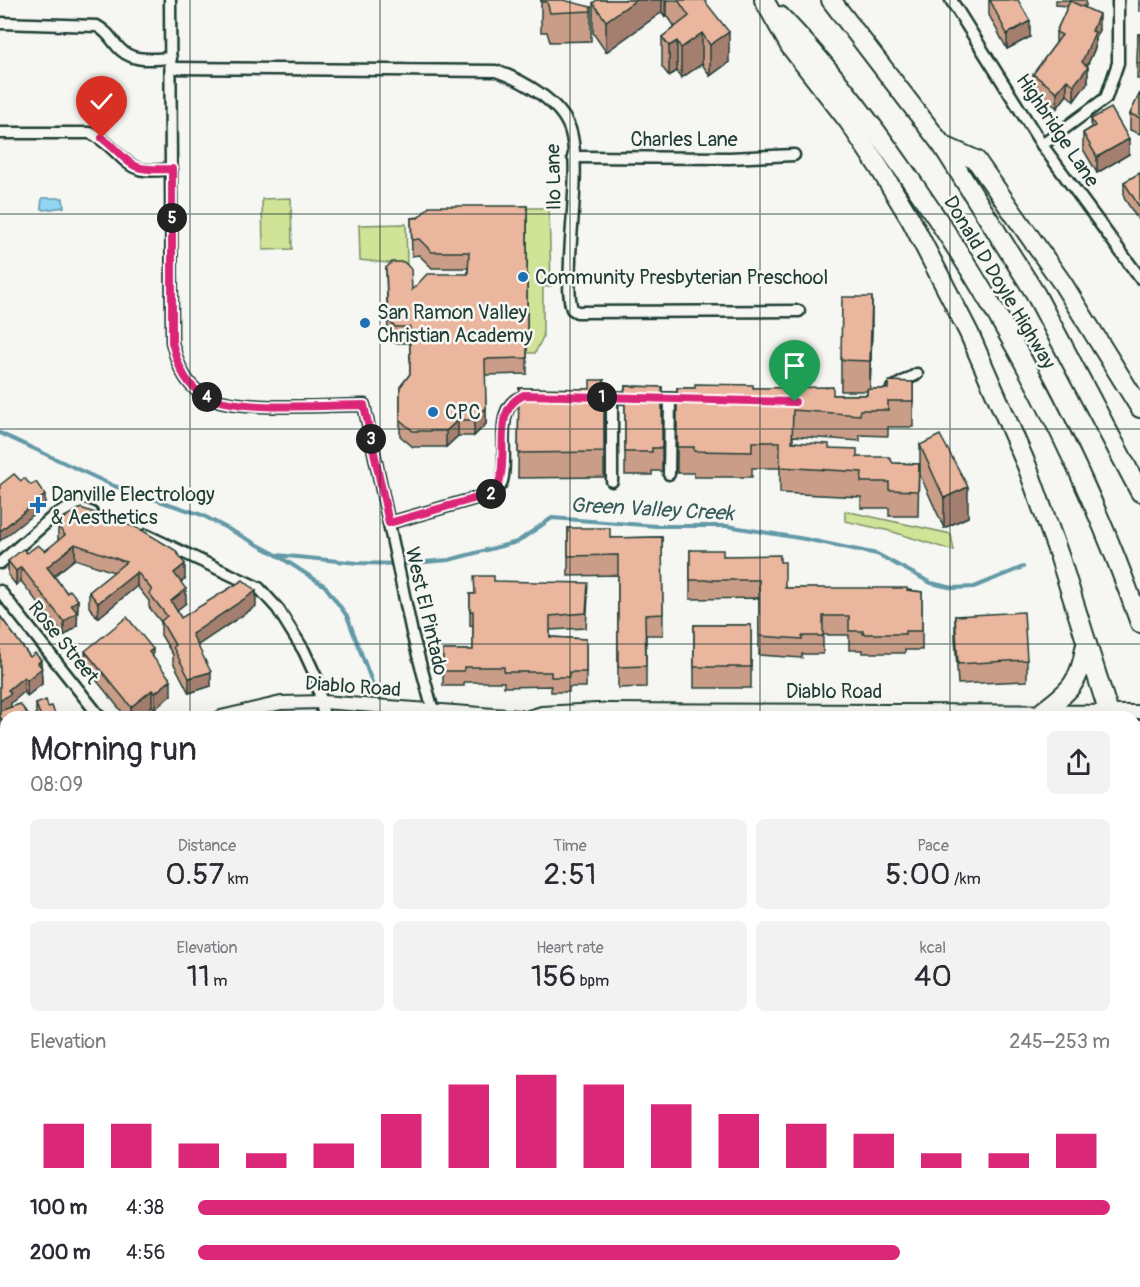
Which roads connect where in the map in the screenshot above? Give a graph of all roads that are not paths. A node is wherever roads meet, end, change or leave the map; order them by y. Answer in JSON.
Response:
{"nodes":[{"id":1,"x":170,"y":0,"type":"edge"},
{"id":2,"x":764,"y":0,"type":"edge"},
{"id":3,"x":831,"y":0,"type":"edge"},
{"id":4,"x":951,"y":0,"type":"edge"},
{"id":5,"x":1118,"y":0,"type":"edge"},
{"id":6,"x":0,"y":23,"type":"edge"},
{"id":7,"x":171,"y":63,"type":"junction"},
{"id":8,"x":0,"y":133,"type":"edge"},
{"id":9,"x":942,"y":145,"type":"junction"},
{"id":10,"x":1042,"y":145,"type":"junction"},
{"id":11,"x":794,"y":155,"type":"dead end"},
{"id":12,"x":573,"y":157,"type":"junction"},
{"id":13,"x":172,"y":169,"type":"junction"},
{"id":14,"x":1137,"y":265,"type":"edge"},
{"id":15,"x":1140,"y":278,"type":"edge"},
{"id":16,"x":799,"y":311,"type":"dead end"},
{"id":17,"x":917,"y":374,"type":"dead end"},
{"id":18,"x":883,"y":393,"type":"edge"},
{"id":19,"x":546,"y":396,"type":"edge"},
{"id":20,"x":579,"y":397,"type":"edge"},
{"id":21,"x":612,"y":398,"type":"junction"},
{"id":22,"x":670,"y":399,"type":"junction"},
{"id":23,"x":705,"y":400,"type":"edge"},
{"id":24,"x":1140,"y":408,"type":"edge"},
{"id":25,"x":669,"y":474,"type":"dead end"},
{"id":26,"x":612,"y":481,"type":"dead end"},
{"id":27,"x":1140,"y":492,"type":"edge"},
{"id":28,"x":104,"y":518,"type":"edge"},
{"id":29,"x":390,"y":528,"type":"junction"},
{"id":30,"x":133,"y":530,"type":"edge"},
{"id":31,"x":0,"y":563,"type":"edge"},
{"id":32,"x":0,"y":591,"type":"edge"},
{"id":33,"x":1140,"y":623,"type":"edge"},
{"id":34,"x":1085,"y":646,"type":"junction"},
{"id":35,"x":322,"y":702,"type":"junction"},
{"id":36,"x":94,"y":711,"type":"edge"},
{"id":37,"x":245,"y":711,"type":"edge"},
{"id":38,"x":323,"y":711,"type":"edge"},
{"id":39,"x":433,"y":711,"type":"joint"},
{"id":40,"x":570,"y":711,"type":"edge"},
{"id":41,"x":1043,"y":711,"type":"joint"},
{"id":42,"x":1108,"y":711,"type":"edge"}],
"edges":[{"from":1,"to":7,"type":"street","name":"West El Pintado"},
{"from":2,"to":33,"type":"highway","name":"Donald D Doyle Highway"},
{"from":2,"to":34,"type":"highway"},
{"from":3,"to":9,"type":"highway","name":"Donald D Doyle Highway"},
{"from":4,"to":10,"type":"street","name":"Highbridge Lane"},
{"from":5,"to":10,"type":"street"},
{"from":6,"to":7,"type":"street","name":"Ilo Lane"},
{"from":7,"to":12,"type":"street","name":"Ilo Lane"},
{"from":7,"to":13,"type":"street","name":"West El Pintado"},
{"from":8,"to":13,"type":"street"},
{"from":9,"to":24,"type":"highway"},
{"from":9,"to":27,"type":"highway","name":"Donald D Doyle Highway"},
{"from":10,"to":14,"type":"street","name":"Highbridge Lane"},
{"from":11,"to":12,"type":"street","name":"Charles Lane"},
{"from":12,"to":16,"type":"street","name":"Ilo Lane"},
{"from":13,"to":29,"type":"street","name":"West El Pintado"},
{"from":14,"to":15,"type":"street","name":"Highbridge Lane"},
{"from":17,"to":18,"type":"street"},
{"from":19,"to":29,"type":"street"},
{"from":20,"to":21,"type":"street"},
{"from":21,"to":22,"type":"street"},
{"from":21,"to":26,"type":"street"},
{"from":22,"to":23,"type":"street"},
{"from":22,"to":25,"type":"street"},
{"from":28,"to":31,"type":"street"},
{"from":29,"to":39,"type":"street","name":"West El Pintado"},
{"from":30,"to":35,"type":"street"},
{"from":32,"to":36,"type":"street","name":"Rose Street"},
{"from":34,"to":41,"type":"highway"},
{"from":34,"to":42,"type":"highway"},
{"from":35,"to":37,"type":"street","name":"Diablo Road"},
{"from":35,"to":38,"type":"street"},
{"from":35,"to":39,"type":"street","name":"Diablo Road"},
{"from":40,"to":41,"type":"street","name":"Diablo Road"}]}
